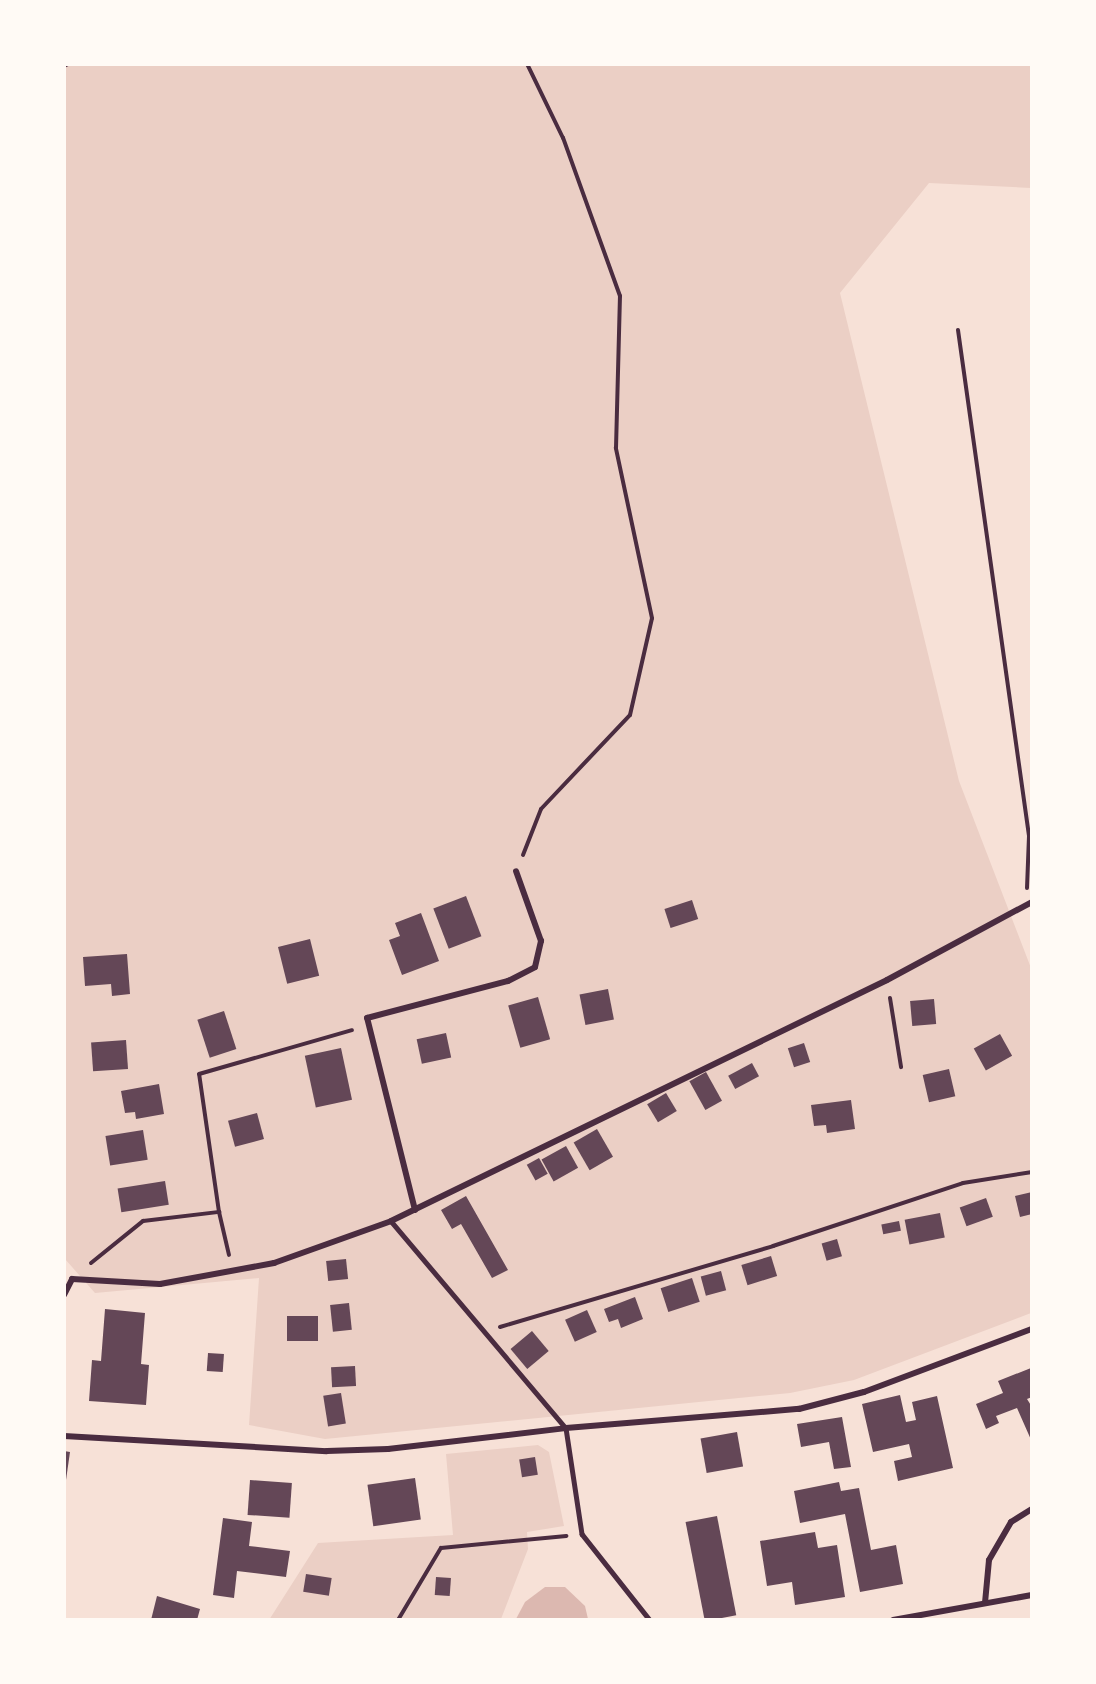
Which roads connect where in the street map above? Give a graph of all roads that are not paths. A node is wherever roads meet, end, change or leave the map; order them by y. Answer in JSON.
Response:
{"nodes":[{"id":1,"x":516,"y":871,"type":"road end"},
{"id":2,"x":1029,"y":903,"type":"edge"},
{"id":3,"x":415,"y":1210,"type":"junction"},
{"id":4,"x":391,"y":1221,"type":"junction"},
{"id":5,"x":64,"y":1295,"type":"edge"},
{"id":6,"x":1032,"y":1329,"type":"edge"},
{"id":7,"x":566,"y":1428,"type":"junction"},
{"id":8,"x":64,"y":1436,"type":"edge"},
{"id":9,"x":1032,"y":1509,"type":"edge"},
{"id":10,"x":1032,"y":1595,"type":"edge"},
{"id":11,"x":985,"y":1603,"type":"junction"},
{"id":12,"x":922,"y":1617,"type":"edge"},
{"id":13,"x":650,"y":1620,"type":"edge"},
{"id":14,"x":893,"y":1620,"type":"edge"}],
"edges":[{"from":1,"to":3,"type":"street"},
{"from":2,"to":3,"type":"street"},
{"from":3,"to":4,"type":"street"},
{"from":4,"to":5,"type":"street"},
{"from":4,"to":7,"type":"lane"},
{"from":6,"to":7,"type":"street"},
{"from":7,"to":8,"type":"street"},
{"from":7,"to":13,"type":"lane"},
{"from":9,"to":11,"type":"street"},
{"from":10,"to":11,"type":"street"},
{"from":11,"to":12,"type":"street"},
{"from":12,"to":14,"type":"street"}]}
